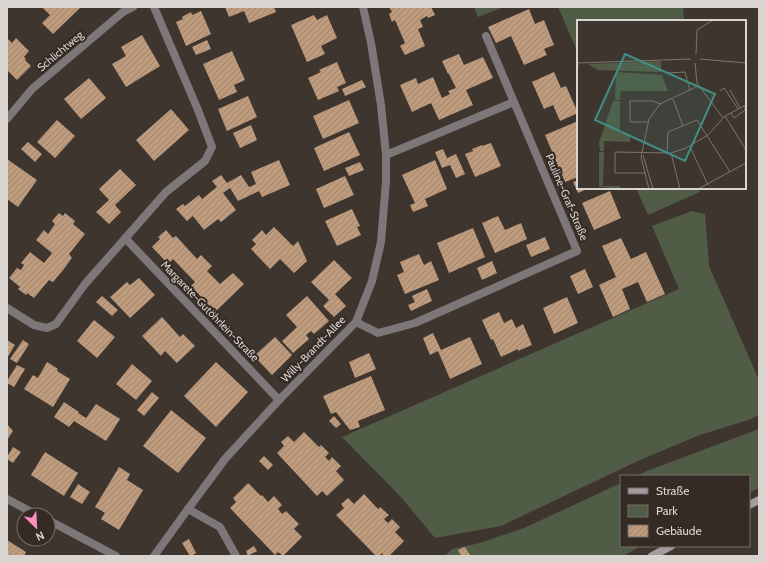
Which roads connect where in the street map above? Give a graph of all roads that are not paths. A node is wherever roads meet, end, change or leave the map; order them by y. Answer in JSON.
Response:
{"nodes":[{"id":1,"x":134,"y":7,"type":"edge"},
{"id":2,"x":154,"y":7,"type":"edge"},
{"id":3,"x":363,"y":7,"type":"edge"},
{"id":4,"x":121,"y":10,"type":"edge"},
{"id":5,"x":486,"y":36,"type":"dead end"},
{"id":6,"x":514,"y":102,"type":"junction"},
{"id":7,"x":8,"y":115,"type":"edge"},
{"id":8,"x":386,"y":155,"type":"junction"},
{"id":9,"x":125,"y":238,"type":"junction"},
{"id":10,"x":7,"y":308,"type":"edge"},
{"id":11,"x":356,"y":322,"type":"junction"},
{"id":12,"x":279,"y":400,"type":"junction"},
{"id":13,"x":7,"y":499,"type":"edge"},
{"id":14,"x":759,"y":500,"type":"edge"},
{"id":15,"x":750,"y":504,"type":"edge"},
{"id":16,"x":22,"y":507,"type":"edge"},
{"id":17,"x":188,"y":509,"type":"junction"},
{"id":18,"x":56,"y":524,"type":"edge"},
{"id":19,"x":669,"y":547,"type":"edge"},
{"id":20,"x":116,"y":556,"type":"edge"},
{"id":21,"x":154,"y":556,"type":"edge"},
{"id":22,"x":236,"y":556,"type":"edge"},
{"id":23,"x":652,"y":556,"type":"edge"}],
"edges":[{"from":1,"to":4,"type":"street","name":"Schlichtweg"},
{"from":2,"to":9,"type":"street"},
{"from":3,"to":8,"type":"street","name":"Willy-Brandt-Allee"},
{"from":4,"to":7,"type":"street","name":"Schlichtweg"},
{"from":5,"to":6,"type":"street"},
{"from":6,"to":8,"type":"street"},
{"from":6,"to":11,"type":"street","name":"Pauline-Graf-Straße"},
{"from":8,"to":11,"type":"street","name":"Willy-Brandt-Allee"},
{"from":9,"to":10,"type":"street"},
{"from":9,"to":12,"type":"street","name":"Margarete-Gutöhrlein-Straße"},
{"from":11,"to":12,"type":"street","name":"Willy-Brandt-Allee"},
{"from":12,"to":17,"type":"street","name":"Willy-Brandt-Allee"},
{"from":13,"to":16,"type":"street"},
{"from":14,"to":15,"type":"main road"},
{"from":17,"to":21,"type":"street","name":"Willy-Brandt-Allee"},
{"from":17,"to":22,"type":"street"},
{"from":18,"to":20,"type":"street"},
{"from":19,"to":23,"type":"main road"}]}
